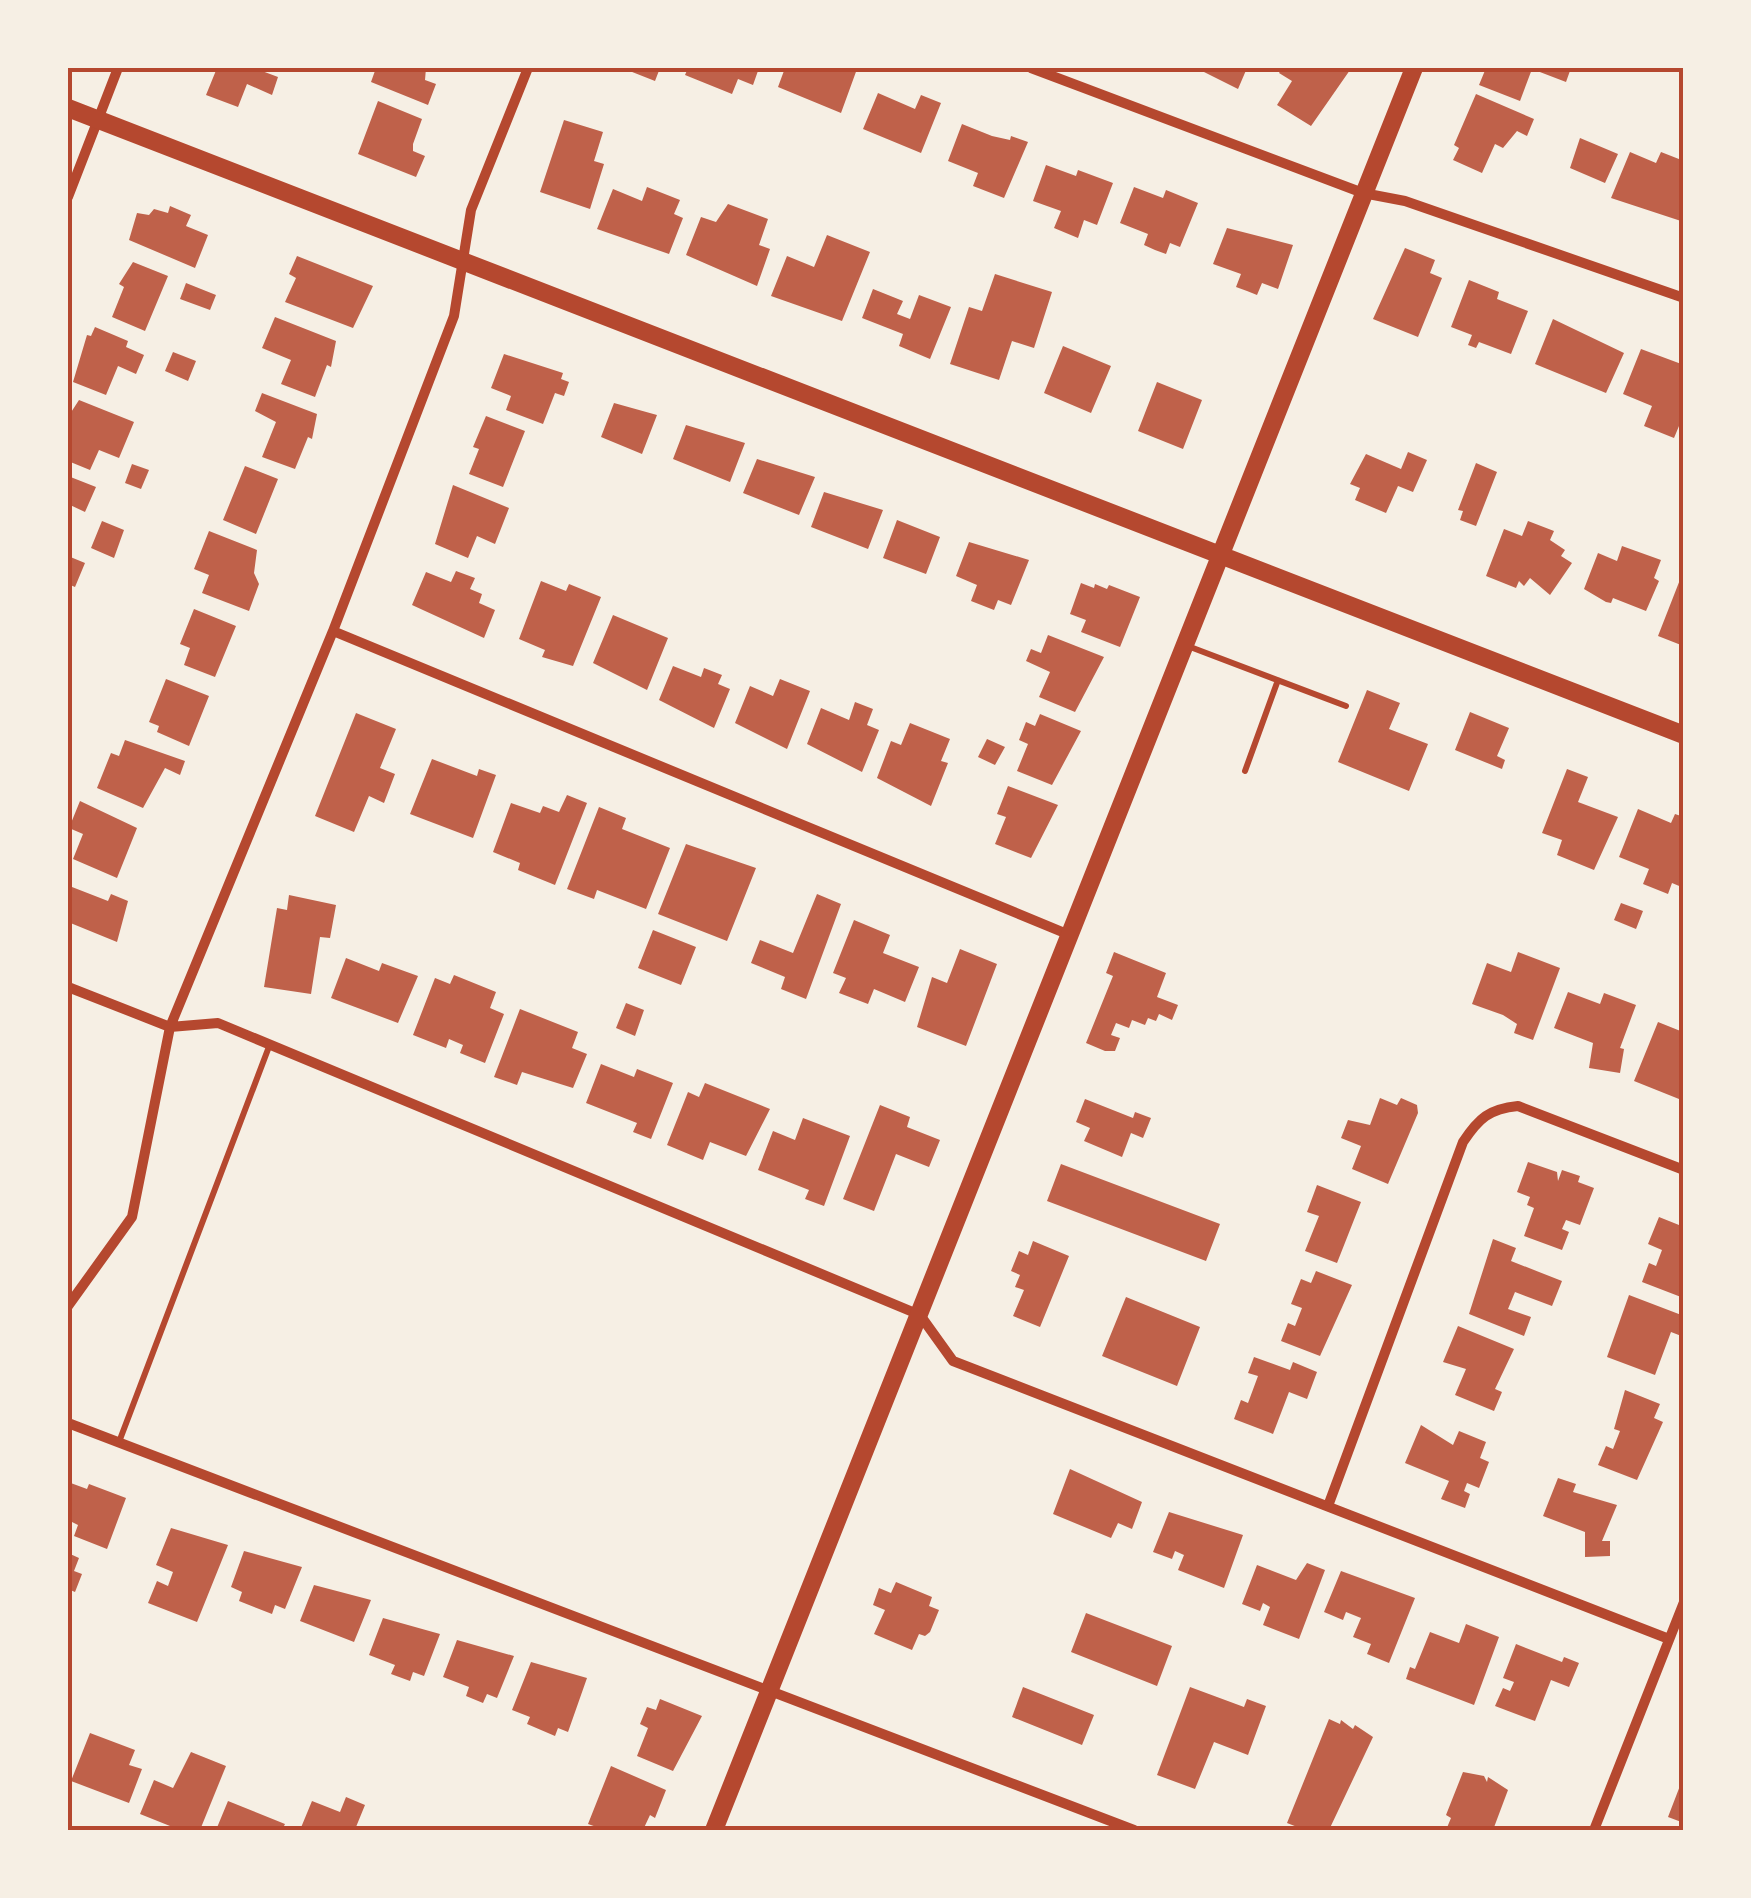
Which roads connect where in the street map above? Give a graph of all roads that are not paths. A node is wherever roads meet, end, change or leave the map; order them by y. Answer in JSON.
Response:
{"nodes":[{"id":1,"x":118,"y":68,"type":"edge"},
{"id":2,"x":528,"y":68,"type":"edge"},
{"id":3,"x":1031,"y":68,"type":"edge"},
{"id":4,"x":1414,"y":68,"type":"edge"},
{"id":5,"x":68,"y":108,"type":"edge"},
{"id":6,"x":97,"y":120,"type":"junction"},
{"id":7,"x":1363,"y":193,"type":"junction"},
{"id":8,"x":68,"y":197,"type":"edge"},
{"id":9,"x":460,"y":262,"type":"junction"},
{"id":10,"x":1684,"y":298,"type":"edge"},
{"id":11,"x":1219,"y":554,"type":"junction"},
{"id":12,"x":333,"y":631,"type":"junction"},
{"id":13,"x":1184,"y":644,"type":"junction"},
{"id":14,"x":1278,"y":680,"type":"junction"},
{"id":15,"x":1346,"y":706,"type":"dead end"},
{"id":16,"x":1684,"y":735,"type":"edge"},
{"id":17,"x":1245,"y":770,"type":"dead end"},
{"id":18,"x":1072,"y":936,"type":"junction"},
{"id":19,"x":68,"y":987,"type":"edge"},
{"id":20,"x":170,"y":1027,"type":"junction"},
{"id":21,"x":270,"y":1044,"type":"junction"},
{"id":22,"x":1684,"y":1170,"type":"edge"},
{"id":23,"x":68,"y":1306,"type":"edge"},
{"id":24,"x":920,"y":1315,"type":"junction"},
{"id":25,"x":68,"y":1424,"type":"edge"},
{"id":26,"x":118,"y":1443,"type":"junction"},
{"id":27,"x":1328,"y":1506,"type":"junction"},
{"id":28,"x":1684,"y":1602,"type":"edge"},
{"id":29,"x":1669,"y":1639,"type":"junction"},
{"id":30,"x":770,"y":1691,"type":"junction"},
{"id":31,"x":714,"y":1830,"type":"edge"},
{"id":32,"x":1134,"y":1830,"type":"edge"},
{"id":33,"x":1594,"y":1830,"type":"edge"}],
"edges":[{"from":1,"to":6,"type":"street"},
{"from":2,"to":9,"type":"street"},
{"from":3,"to":7,"type":"street"},
{"from":4,"to":7,"type":"street"},
{"from":5,"to":6,"type":"street"},
{"from":6,"to":8,"type":"street"},
{"from":6,"to":9,"type":"street"},
{"from":7,"to":10,"type":"street"},
{"from":7,"to":11,"type":"street"},
{"from":9,"to":11,"type":"street"},
{"from":9,"to":12,"type":"street"},
{"from":11,"to":13,"type":"street"},
{"from":11,"to":16,"type":"street"},
{"from":12,"to":18,"type":"street"},
{"from":12,"to":20,"type":"street"},
{"from":13,"to":14,"type":"lane"},
{"from":13,"to":18,"type":"street"},
{"from":14,"to":15,"type":"lane"},
{"from":14,"to":17,"type":"lane"},
{"from":18,"to":24,"type":"street"},
{"from":19,"to":20,"type":"street"},
{"from":20,"to":21,"type":"street"},
{"from":20,"to":23,"type":"street"},
{"from":21,"to":24,"type":"street"},
{"from":21,"to":26,"type":"lane"},
{"from":22,"to":27,"type":"street"},
{"from":24,"to":27,"type":"street"},
{"from":24,"to":30,"type":"street"},
{"from":25,"to":26,"type":"street"},
{"from":26,"to":30,"type":"street"},
{"from":27,"to":29,"type":"street"},
{"from":28,"to":29,"type":"street"},
{"from":29,"to":33,"type":"street"},
{"from":30,"to":31,"type":"street"},
{"from":30,"to":32,"type":"street"}]}
